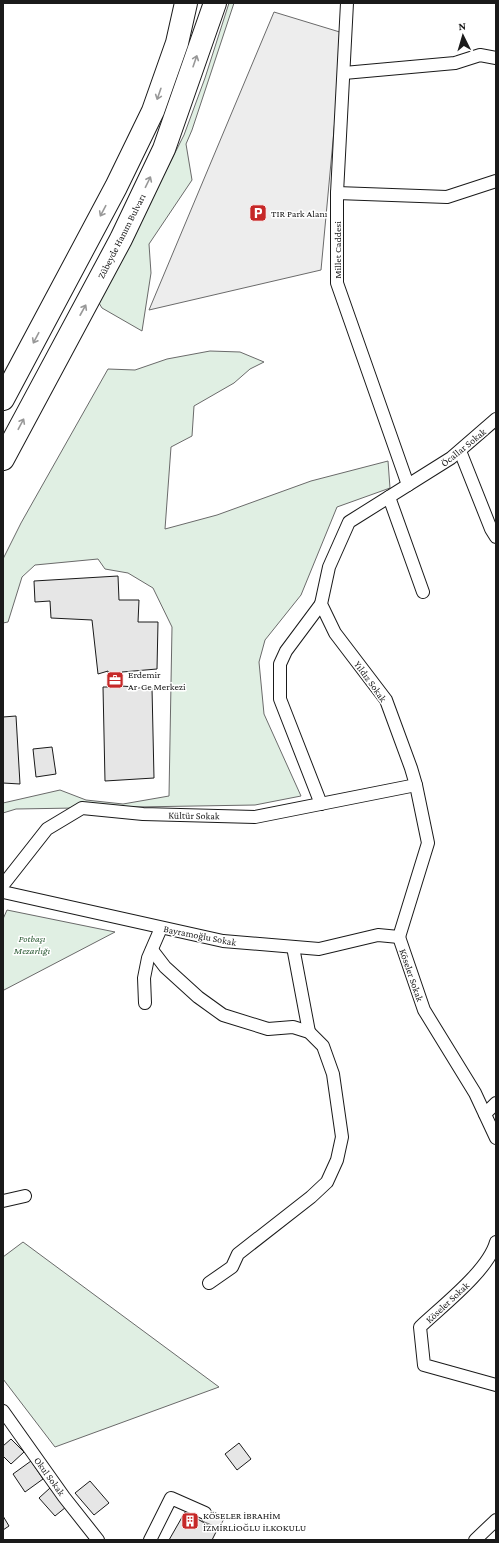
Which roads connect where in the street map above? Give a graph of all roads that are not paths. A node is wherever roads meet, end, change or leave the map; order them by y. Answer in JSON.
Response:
{"nodes":[{"id":1,"x":186,"y":3,"type":"edge"},
{"id":2,"x":215,"y":3,"type":"edge"},
{"id":3,"x":347,"y":3,"type":"edge"},
{"id":4,"x":496,"y":58,"type":"edge"},
{"id":5,"x":344,"y":73,"type":"junction"},
{"id":6,"x":496,"y":181,"type":"edge"},
{"id":7,"x":337,"y":193,"type":"junction"},
{"id":8,"x":3,"y":399,"type":"edge"},
{"id":9,"x":496,"y":419,"type":"edge"},
{"id":10,"x":460,"y":450,"type":"junction"},
{"id":11,"x":3,"y":459,"type":"edge"},
{"id":12,"x":408,"y":485,"type":"junction"},
{"id":13,"x":389,"y":497,"type":"junction"},
{"id":14,"x":496,"y":537,"type":"edge"},
{"id":15,"x":423,"y":592,"type":"dead end"},
{"id":16,"x":321,"y":604,"type":"junction"},
{"id":17,"x":416,"y":785,"type":"junction"},
{"id":18,"x":321,"y":804,"type":"junction"},
{"id":19,"x":3,"y":885,"type":"edge"},
{"id":20,"x":3,"y":892,"type":"edge"},
{"id":21,"x":161,"y":928,"type":"junction"},
{"id":22,"x":399,"y":937,"type":"junction"},
{"id":23,"x":293,"y":947,"type":"junction"},
{"id":24,"x":152,"y":950,"type":"junction"},
{"id":25,"x":145,"y":1002,"type":"dead end"},
{"id":26,"x":309,"y":1032,"type":"junction"},
{"id":27,"x":496,"y":1103,"type":"edge"},
{"id":28,"x":485,"y":1114,"type":"junction"},
{"id":29,"x":496,"y":1138,"type":"edge"},
{"id":30,"x":25,"y":1196,"type":"dead end"},
{"id":31,"x":3,"y":1201,"type":"edge"},
{"id":32,"x":496,"y":1242,"type":"edge"},
{"id":33,"x":209,"y":1283,"type":"dead end"},
{"id":34,"x":496,"y":1384,"type":"edge"},
{"id":35,"x":3,"y":1411,"type":"edge"},
{"id":36,"x":205,"y":1513,"type":"dead end"},
{"id":37,"x":496,"y":1520,"type":"edge"},
{"id":38,"x":98,"y":1540,"type":"edge"},
{"id":39,"x":150,"y":1540,"type":"edge"},
{"id":40,"x":475,"y":1540,"type":"edge"}],
"edges":[{"from":1,"to":8,"type":"highway","one_way":true},
{"from":11,"to":2,"type":"highway","name":"Zübeyde Hanım Bulvarı","one_way":true},
{"from":3,"to":5,"type":"street","name":"Millet Caddesi"},
{"from":4,"to":5,"type":"street"},
{"from":5,"to":7,"type":"street","name":"Millet Caddesi"},
{"from":6,"to":7,"type":"street"},
{"from":7,"to":12,"type":"street","name":"Millet Caddesi"},
{"from":9,"to":10,"type":"street","name":"Öcallar Sokak"},
{"from":10,"to":12,"type":"street","name":"Öcallar Sokak"},
{"from":10,"to":14,"type":"street"},
{"from":12,"to":13,"type":"street"},
{"from":13,"to":15,"type":"street"},
{"from":13,"to":16,"type":"street"},
{"from":16,"to":17,"type":"street","name":"Yıldız Sokak"},
{"from":16,"to":18,"type":"street"},
{"from":17,"to":18,"type":"street","name":"Kültür Sokak"},
{"from":17,"to":22,"type":"street","name":"Yıldız Sokak"},
{"from":18,"to":19,"type":"street","name":"Kültür Sokak"},
{"from":20,"to":21,"type":"street","name":"Bayramoğlu Sokak"},
{"from":21,"to":23,"type":"street","name":"Bayramoğlu Sokak"},
{"from":21,"to":24,"type":"street"},
{"from":22,"to":23,"type":"street","name":"Bayramoğlu Sokak"},
{"from":22,"to":28,"type":"street","name":"Köseler Sokak"},
{"from":23,"to":26,"type":"street"},
{"from":24,"to":25,"type":"street"},
{"from":24,"to":26,"type":"street"},
{"from":26,"to":33,"type":"street"},
{"from":27,"to":28,"type":"street"},
{"from":28,"to":29,"type":"street","name":"Köseler Sokak"},
{"from":30,"to":31,"type":"street"},
{"from":32,"to":34,"type":"street","name":"Köseler Sokak"},
{"from":35,"to":38,"type":"street","name":"Okul Sokak"},
{"from":36,"to":39,"type":"street"},
{"from":37,"to":40,"type":"street"}]}
